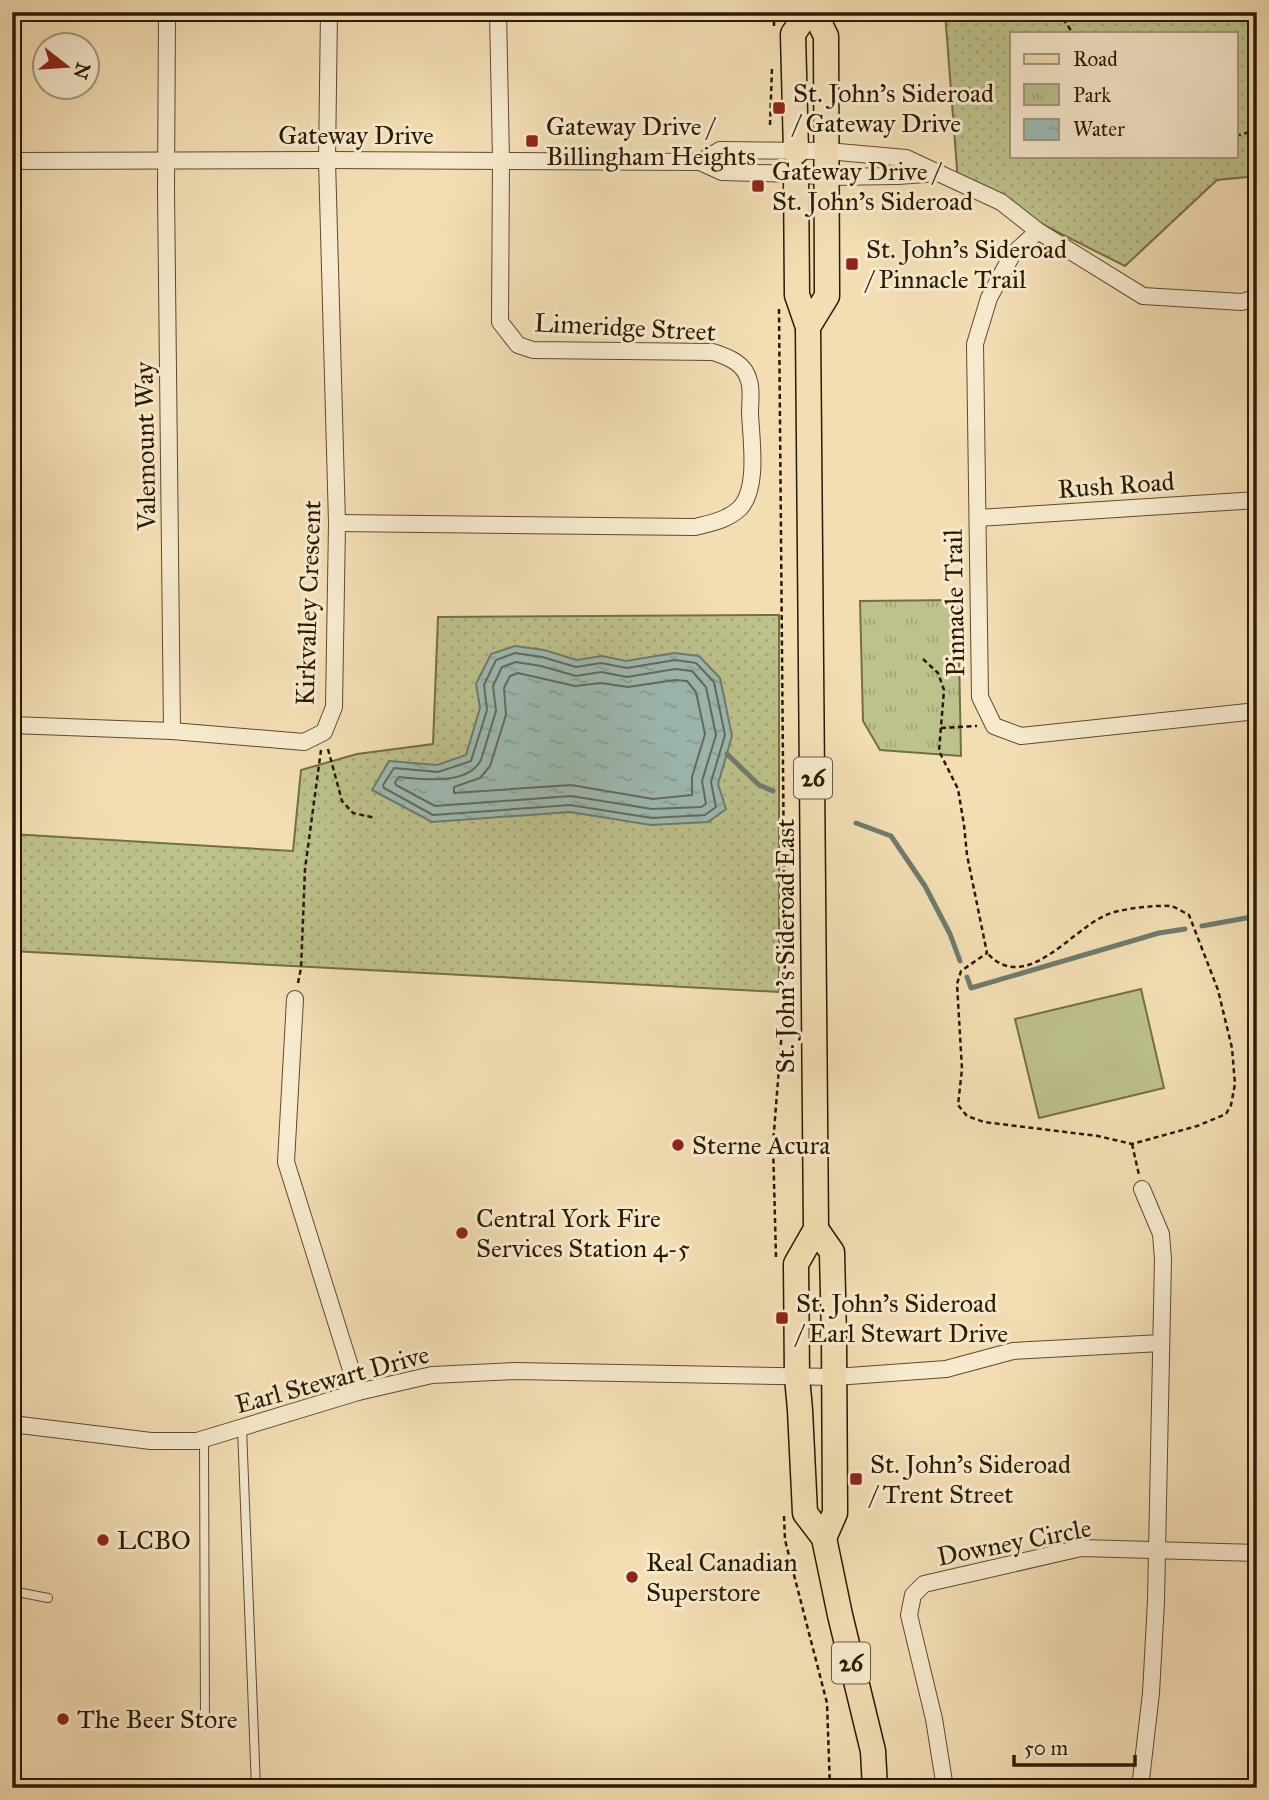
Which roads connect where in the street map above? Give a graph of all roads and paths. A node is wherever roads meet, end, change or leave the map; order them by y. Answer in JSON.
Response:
{"nodes":[{"id":1,"x":167,"y":12,"type":"edge"},
{"id":2,"x":329,"y":12,"type":"edge"},
{"id":3,"x":498,"y":12,"type":"edge"},
{"id":4,"x":808,"y":12,"type":"edge"},
{"id":5,"x":814,"y":12,"type":"edge"},
{"id":6,"x":1058,"y":12,"type":"edge"},
{"id":7,"x":1072,"y":32,"type":"edge"},
{"id":8,"x":1257,"y":130,"type":"edge"},
{"id":9,"x":1238,"y":135,"type":"edge"},
{"id":10,"x":827,"y":151,"type":"junction"},
{"id":11,"x":167,"y":160,"type":"junction"},
{"id":12,"x":327,"y":160,"type":"junction"},
{"id":13,"x":501,"y":160,"type":"junction"},
{"id":14,"x":12,"y":161,"type":"edge"},
{"id":15,"x":796,"y":163,"type":"junction"},
{"id":16,"x":939,"y":173,"type":"junction"},
{"id":17,"x":827,"y":177,"type":"junction"},
{"id":18,"x":1038,"y":231,"type":"junction"},
{"id":19,"x":1257,"y":297,"type":"edge"},
{"id":20,"x":779,"y":307,"type":"dead end"},
{"id":21,"x":808,"y":327,"type":"junction"},
{"id":22,"x":1257,"y":500,"type":"edge"},
{"id":23,"x":978,"y":518,"type":"junction"},
{"id":24,"x":337,"y":523,"type":"junction"},
{"id":25,"x":923,"y":659,"type":"dead end"},
{"id":26,"x":1257,"y":711,"type":"edge"},
{"id":27,"x":12,"y":724,"type":"edge"},
{"id":28,"x":994,"y":726,"type":"junction"},
{"id":29,"x":941,"y":727,"type":"junction"},
{"id":30,"x":172,"y":731,"type":"junction"},
{"id":31,"x":324,"y":732,"type":"junction"},
{"id":32,"x":376,"y":818,"type":"dead end"},
{"id":33,"x":986,"y":953,"type":"junction"},
{"id":34,"x":295,"y":999,"type":"joint"},
{"id":35,"x":1132,"y":1144,"type":"junction"},
{"id":36,"x":1142,"y":1189,"type":"joint"},
{"id":37,"x":816,"y":1229,"type":"junction"},
{"id":38,"x":776,"y":1256,"type":"dead end"},
{"id":39,"x":1161,"y":1343,"type":"junction"},
{"id":40,"x":797,"y":1377,"type":"junction"},
{"id":41,"x":835,"y":1377,"type":"junction"},
{"id":42,"x":358,"y":1392,"type":"junction"},
{"id":43,"x":12,"y":1424,"type":"edge"},
{"id":44,"x":242,"y":1427,"type":"junction"},
{"id":45,"x":204,"y":1439,"type":"junction"},
{"id":46,"x":784,"y":1514,"type":"dead end"},
{"id":47,"x":824,"y":1538,"type":"junction"},
{"id":48,"x":1157,"y":1550,"type":"junction"},
{"id":49,"x":1257,"y":1553,"type":"edge"},
{"id":50,"x":12,"y":1591,"type":"edge"},
{"id":51,"x":48,"y":1598,"type":"dead end"},
{"id":52,"x":205,"y":1724,"type":"dead end"},
{"id":53,"x":256,"y":1788,"type":"edge"},
{"id":54,"x":830,"y":1788,"type":"edge"},
{"id":55,"x":875,"y":1788,"type":"edge"},
{"id":56,"x":945,"y":1788,"type":"edge"},
{"id":57,"x":1140,"y":1788,"type":"edge"}],
"edges":[{"from":1,"to":11,"type":"street","name":"Valemount Way"},
{"from":2,"to":12,"type":"street","name":"Kirkvalley Crescent"},
{"from":3,"to":13,"type":"street","name":"Limeridge Street"},
{"from":4,"to":15,"type":"main road","name":"St. John's Sideroad East","number":"26"},
{"from":5,"to":10,"type":"main road"},
{"from":6,"to":7,"type":"path"},
{"from":8,"to":9,"type":"path"},
{"from":10,"to":15,"type":"street","name":"Gateway Drive"},
{"from":10,"to":16,"type":"street"},
{"from":10,"to":17,"type":"main road"},
{"from":11,"to":12,"type":"street","name":"Gateway Drive"},
{"from":11,"to":14,"type":"street","name":"Gateway Drive"},
{"from":11,"to":30,"type":"street","name":"Valemount Way"},
{"from":12,"to":13,"type":"street","name":"Gateway Drive"},
{"from":12,"to":24,"type":"street","name":"Kirkvalley Crescent"},
{"from":13,"to":15,"type":"street","name":"Gateway Drive"},
{"from":13,"to":24,"type":"street","name":"Limeridge Street"},
{"from":15,"to":17,"type":"street"},
{"from":15,"to":21,"type":"main road","name":"St. John's Sideroad East","number":"26"},
{"from":16,"to":17,"type":"street"},
{"from":16,"to":18,"type":"street"},
{"from":17,"to":21,"type":"main road"},
{"from":18,"to":19,"type":"street"},
{"from":18,"to":23,"type":"street","name":"Pinnacle Trail"},
{"from":20,"to":38,"type":"path"},
{"from":21,"to":37,"type":"main road","name":"St. John's Sideroad East","number":"26"},
{"from":22,"to":23,"type":"street","name":"Rush Road"},
{"from":23,"to":28,"type":"street","name":"Pinnacle Trail"},
{"from":24,"to":31,"type":"street","name":"Kirkvalley Crescent"},
{"from":25,"to":29,"type":"path"},
{"from":26,"to":28,"type":"street"},
{"from":27,"to":30,"type":"street","name":"Kirkvalley Crescent"},
{"from":28,"to":29,"type":"path"},
{"from":29,"to":33,"type":"path"},
{"from":30,"to":31,"type":"street","name":"Kirkvalley Crescent"},
{"from":31,"to":32,"type":"path"},
{"from":31,"to":34,"type":"path"},
{"from":33,"to":35,"type":"path"},
{"from":33,"to":35,"type":"path"},
{"from":34,"to":42,"type":"street"},
{"from":35,"to":36,"type":"path"},
{"from":36,"to":39,"type":"street"},
{"from":37,"to":40,"type":"main road","name":"St. John's Sideroad East","number":"26"},
{"from":37,"to":41,"type":"main road","name":"St. John's Sideroad East","number":"26"},
{"from":39,"to":41,"type":"street","name":"Earl Stewart Drive"},
{"from":39,"to":48,"type":"street"},
{"from":40,"to":41,"type":"street","name":"Earl Stewart Drive"},
{"from":40,"to":42,"type":"street","name":"Earl Stewart Drive"},
{"from":40,"to":47,"type":"main road","name":"St. John's Sideroad East","number":"26"},
{"from":41,"to":47,"type":"main road","name":"St. John's Sideroad East","number":"26"},
{"from":42,"to":44,"type":"street","name":"Earl Stewart Drive"},
{"from":43,"to":45,"type":"street","name":"Earl Stewart Drive"},
{"from":44,"to":45,"type":"street","name":"Earl Stewart Drive"},
{"from":44,"to":53,"type":"lane"},
{"from":45,"to":52,"type":"lane"},
{"from":46,"to":54,"type":"path"},
{"from":47,"to":55,"type":"main road","name":"St. John's Sideroad East","number":"26"},
{"from":48,"to":49,"type":"street","name":"Downey Circle"},
{"from":48,"to":56,"type":"street","name":"Downey Circle"},
{"from":48,"to":57,"type":"street"},
{"from":50,"to":51,"type":"lane"}]}
